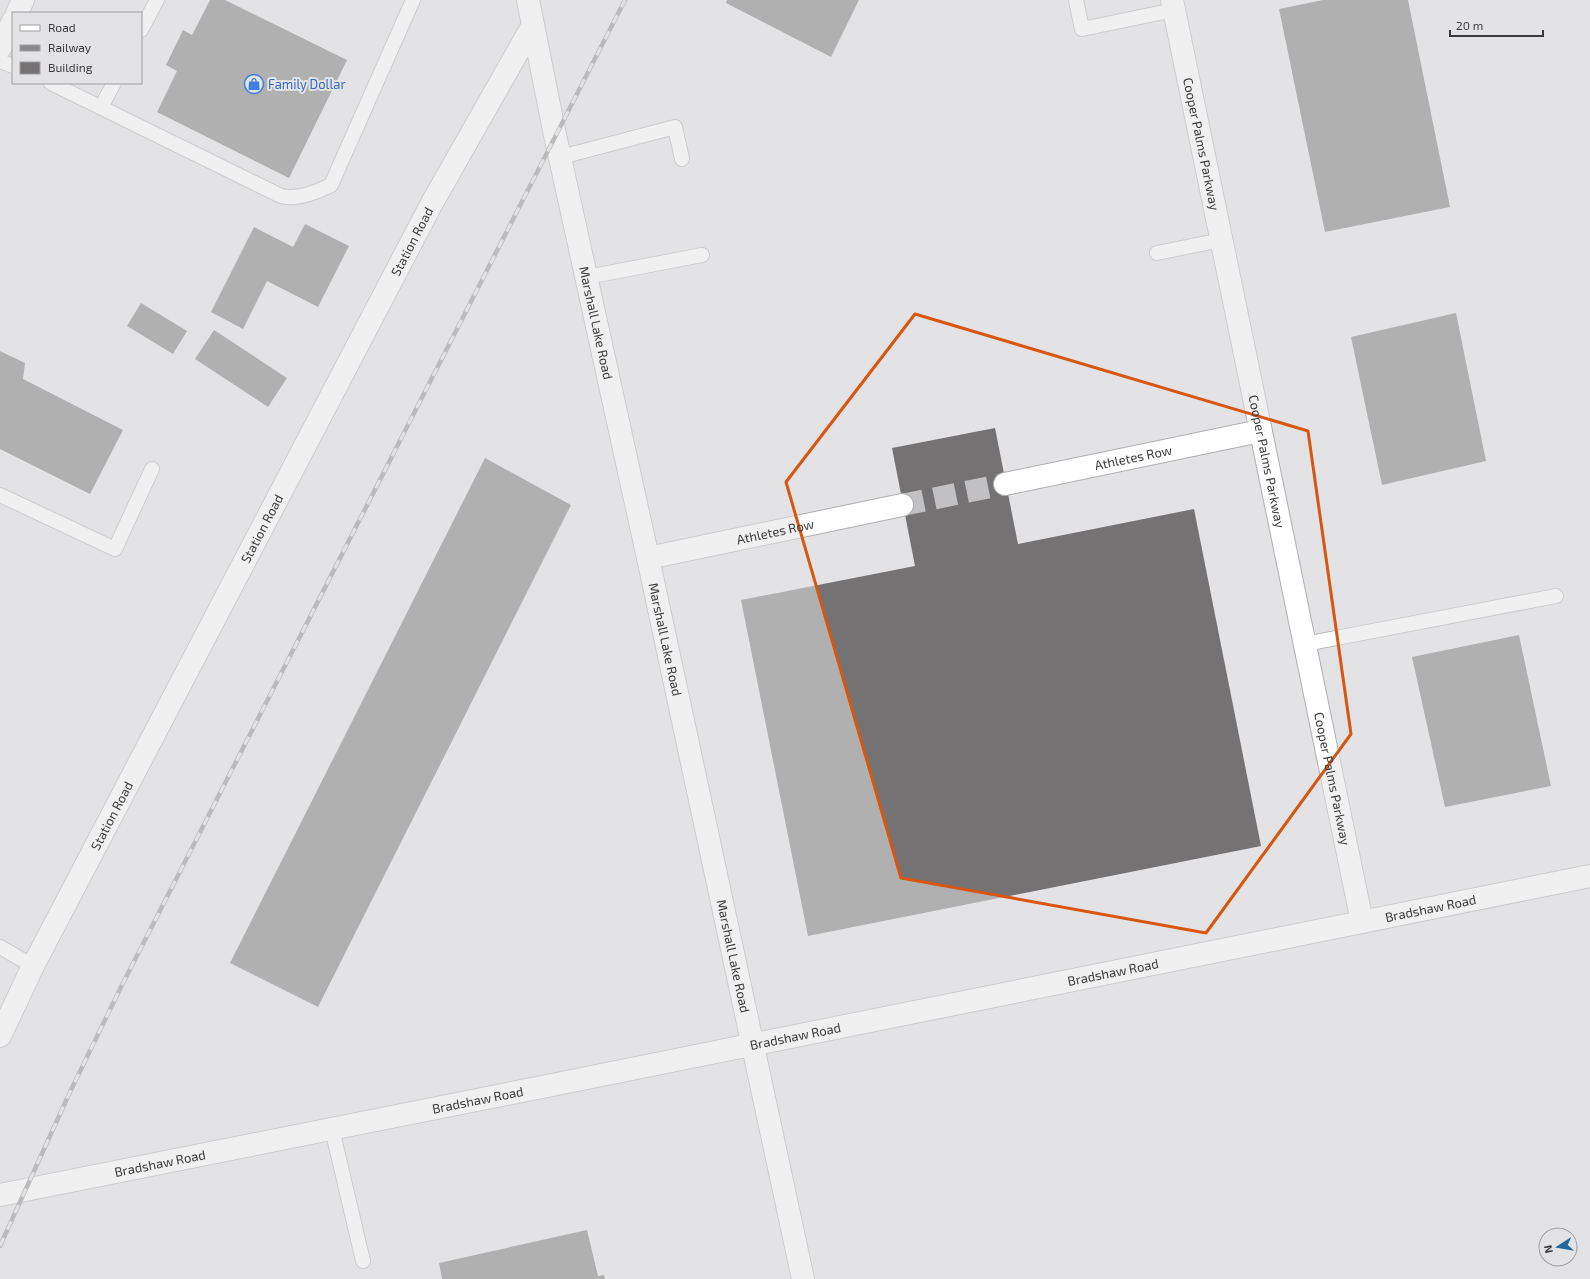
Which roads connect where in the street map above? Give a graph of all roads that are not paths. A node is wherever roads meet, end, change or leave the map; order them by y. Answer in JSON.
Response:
{"nodes":[{"id":1,"x":23,"y":0,"type":"edge"},
{"id":2,"x":157,"y":0,"type":"edge"},
{"id":3,"x":413,"y":0,"type":"edge"},
{"id":4,"x":528,"y":0,"type":"edge"},
{"id":5,"x":1076,"y":0,"type":"edge"},
{"id":6,"x":1173,"y":5,"type":"edge"},
{"id":7,"x":17,"y":12,"type":"edge"},
{"id":8,"x":12,"y":23,"type":"edge"},
{"id":9,"x":533,"y":25,"type":"junction"},
{"id":10,"x":142,"y":28,"type":"edge"},
{"id":11,"x":0,"y":48,"type":"edge"},
{"id":12,"x":0,"y":60,"type":"edge"},
{"id":13,"x":12,"y":66,"type":"edge"},
{"id":14,"x":53,"y":84,"type":"edge"},
{"id":15,"x":113,"y":84,"type":"edge"},
{"id":16,"x":101,"y":108,"type":"junction"},
{"id":17,"x":561,"y":157,"type":"junction"},
{"id":18,"x":682,"y":159,"type":"dead end"},
{"id":19,"x":1221,"y":240,"type":"junction"},
{"id":20,"x":1157,"y":253,"type":"dead end"},
{"id":21,"x":702,"y":255,"type":"dead end"},
{"id":22,"x":587,"y":277,"type":"junction"},
{"id":23,"x":1260,"y":431,"type":"junction"},
{"id":24,"x":152,"y":469,"type":"dead end"},
{"id":25,"x":1005,"y":484,"type":"tunnel mouth"},
{"id":26,"x":0,"y":495,"type":"edge"},
{"id":27,"x":902,"y":505,"type":"tunnel mouth"},
{"id":28,"x":648,"y":558,"type":"junction"},
{"id":29,"x":1556,"y":596,"type":"dead end"},
{"id":30,"x":1305,"y":644,"type":"junction"},
{"id":31,"x":1590,"y":876,"type":"edge"},
{"id":32,"x":1362,"y":922,"type":"junction"},
{"id":33,"x":0,"y":947,"type":"edge"},
{"id":34,"x":33,"y":966,"type":"junction"},
{"id":35,"x":0,"y":1036,"type":"edge"},
{"id":36,"x":753,"y":1044,"type":"junction"},
{"id":37,"x":332,"y":1129,"type":"junction"},
{"id":38,"x":0,"y":1195,"type":"edge"},
{"id":39,"x":363,"y":1261,"type":"dead end"},
{"id":40,"x":803,"y":1279,"type":"edge"}],
"edges":[{"from":1,"to":7,"type":"street"},
{"from":2,"to":10,"type":"lane"},
{"from":3,"to":16,"type":"lane"},
{"from":4,"to":9,"type":"street","name":"Marshall Lake Road"},
{"from":5,"to":6,"type":"lane"},
{"from":6,"to":19,"type":"street","name":"Cooper Palms Parkway"},
{"from":8,"to":11,"type":"street"},
{"from":9,"to":17,"type":"street","name":"Marshall Lake Road"},
{"from":9,"to":34,"type":"street","name":"Station Road"},
{"from":12,"to":13,"type":"lane"},
{"from":14,"to":16,"type":"lane"},
{"from":15,"to":16,"type":"lane"},
{"from":17,"to":18,"type":"lane"},
{"from":17,"to":22,"type":"street","name":"Marshall Lake Road"},
{"from":19,"to":20,"type":"lane"},
{"from":19,"to":23,"type":"street","name":"Cooper Palms Parkway"},
{"from":21,"to":22,"type":"lane"},
{"from":22,"to":28,"type":"street","name":"Marshall Lake Road"},
{"from":23,"to":25,"type":"street","name":"Athletes Row"},
{"from":23,"to":30,"type":"street","name":"Cooper Palms Parkway"},
{"from":24,"to":26,"type":"lane"},
{"from":27,"to":28,"type":"street","name":"Athletes Row"},
{"from":28,"to":36,"type":"street","name":"Marshall Lake Road"},
{"from":29,"to":30,"type":"lane"},
{"from":30,"to":32,"type":"street","name":"Cooper Palms Parkway"},
{"from":31,"to":32,"type":"street","name":"Bradshaw Road"},
{"from":32,"to":36,"type":"street","name":"Bradshaw Road"},
{"from":33,"to":34,"type":"lane"},
{"from":34,"to":35,"type":"street","name":"Station Road"},
{"from":36,"to":37,"type":"street","name":"Bradshaw Road"},
{"from":36,"to":40,"type":"street","name":"Marshall Lake Road"},
{"from":37,"to":38,"type":"street","name":"Bradshaw Road"},
{"from":37,"to":39,"type":"lane"}]}
